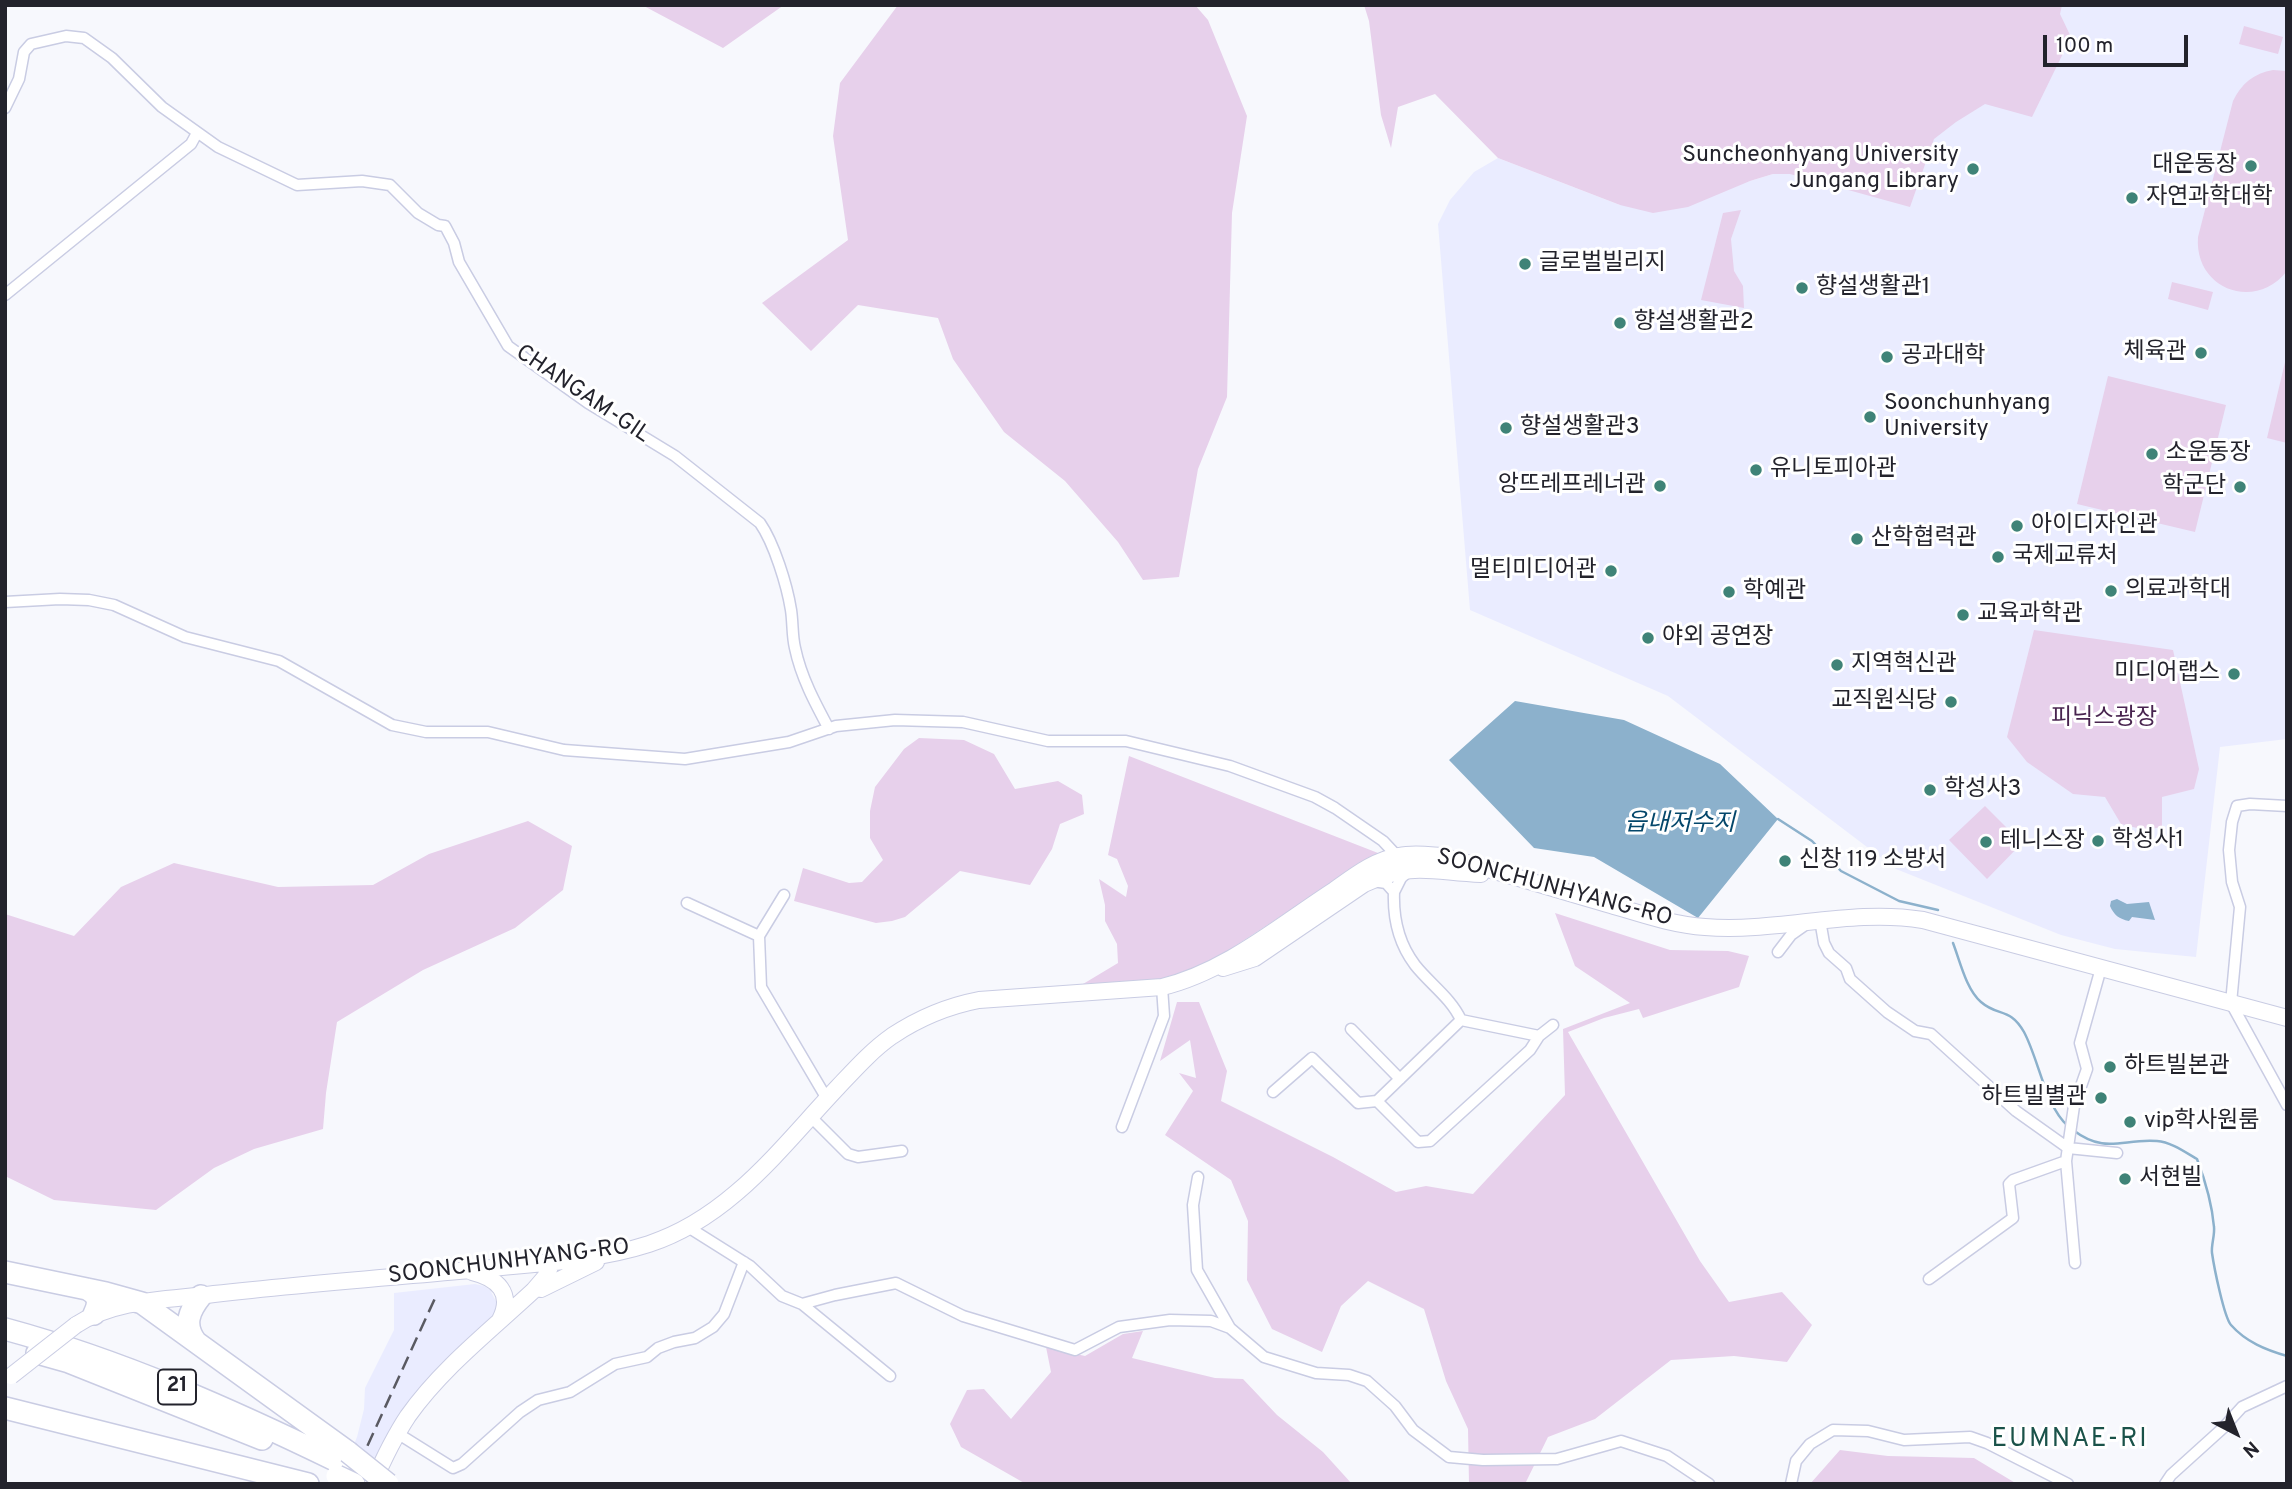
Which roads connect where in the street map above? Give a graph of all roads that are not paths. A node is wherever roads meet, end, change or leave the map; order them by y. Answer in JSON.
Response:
{"nodes":[{"id":1,"x":5,"y":107,"type":"edge"},
{"id":2,"x":197,"y":133,"type":"junction"},
{"id":3,"x":5,"y":295,"type":"edge"},
{"id":4,"x":5,"y":602,"type":"edge"},
{"id":5,"x":829,"y":729,"type":"junction"},
{"id":6,"x":2287,"y":806,"type":"edge"},
{"id":7,"x":1397,"y":856,"type":"junction"},
{"id":8,"x":1416,"y":868,"type":"junction"},
{"id":9,"x":1509,"y":875,"type":"junction"},
{"id":10,"x":1364,"y":884,"type":"junction"},
{"id":11,"x":1394,"y":892,"type":"junction"},
{"id":12,"x":784,"y":895,"type":"dead end"},
{"id":13,"x":687,"y":902,"type":"dead end"},
{"id":14,"x":1816,"y":920,"type":"junction"},
{"id":15,"x":760,"y":936,"type":"junction"},
{"id":16,"x":1778,"y":952,"type":"dead end"},
{"id":17,"x":2101,"y":968,"type":"junction"},
{"id":18,"x":1200,"y":975,"type":"junction"},
{"id":19,"x":1161,"y":987,"type":"junction"},
{"id":20,"x":2231,"y":1003,"type":"junction"},
{"id":21,"x":2287,"y":1018,"type":"edge"},
{"id":22,"x":1461,"y":1020,"type":"junction"},
{"id":23,"x":1553,"y":1025,"type":"dead end"},
{"id":24,"x":1351,"y":1029,"type":"dead end"},
{"id":25,"x":1539,"y":1036,"type":"junction"},
{"id":26,"x":1400,"y":1079,"type":"junction"},
{"id":27,"x":1273,"y":1092,"type":"dead end"},
{"id":28,"x":827,"y":1099,"type":"junction"},
{"id":29,"x":1377,"y":1101,"type":"junction"},
{"id":30,"x":2287,"y":1105,"type":"edge"},
{"id":31,"x":811,"y":1117,"type":"junction"},
{"id":32,"x":1122,"y":1127,"type":"dead end"},
{"id":33,"x":2068,"y":1148,"type":"junction"},
{"id":34,"x":902,"y":1151,"type":"dead end"},
{"id":35,"x":2117,"y":1153,"type":"dead end"},
{"id":36,"x":2066,"y":1161,"type":"junction"},
{"id":37,"x":1198,"y":1177,"type":"dead end"},
{"id":38,"x":688,"y":1227,"type":"junction"},
{"id":39,"x":618,"y":1253,"type":"junction"},
{"id":40,"x":552,"y":1262,"type":"junction"},
{"id":41,"x":744,"y":1262,"type":"junction"},
{"id":42,"x":2075,"y":1263,"type":"dead end"},
{"id":43,"x":466,"y":1270,"type":"junction"},
{"id":44,"x":5,"y":1272,"type":"edge"},
{"id":45,"x":1929,"y":1279,"type":"dead end"},
{"id":46,"x":86,"y":1289,"type":"junction"},
{"id":47,"x":201,"y":1296,"type":"junction"},
{"id":48,"x":142,"y":1303,"type":"junction"},
{"id":49,"x":519,"y":1304,"type":"junction"},
{"id":50,"x":802,"y":1304,"type":"junction"},
{"id":51,"x":85,"y":1320,"type":"junction"},
{"id":52,"x":496,"y":1326,"type":"junction"},
{"id":53,"x":1230,"y":1328,"type":"junction"},
{"id":54,"x":5,"y":1329,"type":"edge"},
{"id":55,"x":196,"y":1342,"type":"junction"},
{"id":56,"x":5,"y":1343,"type":"edge"},
{"id":57,"x":890,"y":1376,"type":"dead end"},
{"id":58,"x":8,"y":1378,"type":"edge"},
{"id":59,"x":2287,"y":1385,"type":"edge"},
{"id":60,"x":5,"y":1408,"type":"edge"},
{"id":61,"x":397,"y":1433,"type":"junction"},
{"id":62,"x":345,"y":1469,"type":"edge"},
{"id":63,"x":308,"y":1484,"type":"edge"},
{"id":64,"x":372,"y":1484,"type":"edge"},
{"id":65,"x":385,"y":1484,"type":"edge"},
{"id":66,"x":1709,"y":1484,"type":"edge"},
{"id":67,"x":1791,"y":1484,"type":"edge"},
{"id":68,"x":2068,"y":1484,"type":"edge"},
{"id":69,"x":2165,"y":1484,"type":"edge"}],
"edges":[{"from":1,"to":2,"type":"street","name":"CHANGAM-GIL"},
{"from":2,"to":3,"type":"street"},
{"from":2,"to":5,"type":"street","name":"CHANGAM-GIL"},
{"from":4,"to":5,"type":"street"},
{"from":5,"to":7,"type":"street"},
{"from":6,"to":20,"type":"street"},
{"from":7,"to":9,"type":"main road","name":"SOONCHUNHYANG-RO"},
{"from":7,"to":18,"type":"main road","name":"SOONCHUNHYANG-RO"},
{"from":8,"to":9,"type":"main road"},
{"from":8,"to":10,"type":"main road"},
{"from":8,"to":11,"type":"street"},
{"from":9,"to":14,"type":"main road","name":"SOONCHUNHYANG-RO"},
{"from":10,"to":11,"type":"street"},
{"from":10,"to":18,"type":"main road"},
{"from":11,"to":22,"type":"street"},
{"from":12,"to":15,"type":"street"},
{"from":13,"to":15,"type":"street"},
{"from":14,"to":16,"type":"street"},
{"from":14,"to":17,"type":"main road","name":"SOONCHUNHYANG-RO"},
{"from":14,"to":33,"type":"street"},
{"from":15,"to":28,"type":"street"},
{"from":17,"to":20,"type":"main road","name":"SOONCHUNHYANG-RO"},
{"from":17,"to":33,"type":"street"},
{"from":18,"to":19,"type":"main road","name":"SOONCHUNHYANG-RO"},
{"from":19,"to":28,"type":"main road","name":"SOONCHUNHYANG-RO"},
{"from":19,"to":32,"type":"street"},
{"from":20,"to":21,"type":"main road","name":"SOONCHUNHYANG-RO"},
{"from":20,"to":30,"type":"street"},
{"from":22,"to":25,"type":"street"},
{"from":22,"to":26,"type":"street"},
{"from":23,"to":25,"type":"street"},
{"from":24,"to":26,"type":"street"},
{"from":25,"to":29,"type":"street"},
{"from":26,"to":29,"type":"street"},
{"from":27,"to":29,"type":"street"},
{"from":28,"to":31,"type":"main road","name":"SOONCHUNHYANG-RO"},
{"from":31,"to":34,"type":"street"},
{"from":31,"to":38,"type":"main road","name":"SOONCHUNHYANG-RO"},
{"from":33,"to":35,"type":"street"},
{"from":33,"to":36,"type":"street"},
{"from":36,"to":42,"type":"street"},
{"from":36,"to":45,"type":"street"},
{"from":37,"to":53,"type":"street"},
{"from":38,"to":39,"type":"main road","name":"SOONCHUNHYANG-RO"},
{"from":38,"to":41,"type":"street"},
{"from":39,"to":40,"type":"main road","name":"SOONCHUNHYANG-RO"},
{"from":39,"to":49,"type":"main road"},
{"from":40,"to":43,"type":"main road","name":"SOONCHUNHYANG-RO"},
{"from":40,"to":49,"type":"main road"},
{"from":41,"to":50,"type":"street"},
{"from":41,"to":61,"type":"street"},
{"from":43,"to":47,"type":"main road","name":"SOONCHUNHYANG-RO"},
{"from":43,"to":52,"type":"main road"},
{"from":44,"to":46,"type":"highway"},
{"from":46,"to":48,"type":"highway"},
{"from":46,"to":51,"type":"highway"},
{"from":47,"to":48,"type":"main road","name":"SOONCHUNHYANG-RO"},
{"from":47,"to":55,"type":"highway"},
{"from":48,"to":51,"type":"main road","name":"SOONCHUNHYANG-RO"},
{"from":48,"to":55,"type":"highway"},
{"from":49,"to":52,"type":"main road"},
{"from":50,"to":53,"type":"street"},
{"from":50,"to":57,"type":"street"},
{"from":51,"to":58,"type":"main road","bridge":true},
{"from":52,"to":61,"type":"main road"},
{"from":53,"to":66,"type":"street"},
{"from":54,"to":62,"type":"highway","number":"21"},
{"from":55,"to":62,"type":"highway"},
{"from":56,"to":62,"type":"highway","number":"21"},
{"from":59,"to":69,"type":"street"},
{"from":60,"to":63,"type":"highway"},
{"from":61,"to":64,"type":"main road"},
{"from":62,"to":65,"type":"highway","number":"21"},
{"from":67,"to":68,"type":"street"}]}
